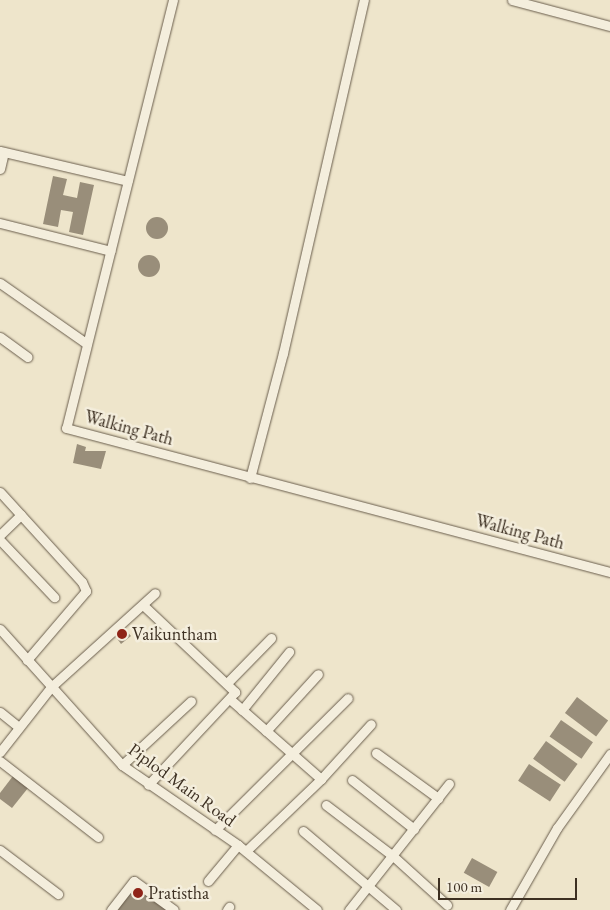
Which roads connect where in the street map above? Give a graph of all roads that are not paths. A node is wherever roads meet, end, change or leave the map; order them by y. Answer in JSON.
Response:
{"nodes":[{"id":1,"x":173,"y":0,"type":"edge"},
{"id":2,"x":364,"y":0,"type":"edge"},
{"id":3,"x":512,"y":0,"type":"edge"},
{"id":4,"x":610,"y":26,"type":"edge"},
{"id":5,"x":2,"y":151,"type":"edge"},
{"id":6,"x":0,"y":169,"type":"edge"},
{"id":7,"x":128,"y":180,"type":"junction"},
{"id":8,"x":0,"y":223,"type":"edge"},
{"id":9,"x":111,"y":250,"type":"junction"},
{"id":10,"x":0,"y":283,"type":"edge"},
{"id":11,"x":0,"y":337,"type":"edge"},
{"id":12,"x":87,"y":344,"type":"junction"},
{"id":13,"x":28,"y":357,"type":"dead end"},
{"id":14,"x":250,"y":477,"type":"junction"},
{"id":15,"x":0,"y":492,"type":"edge"},
{"id":16,"x":22,"y":515,"type":"junction"},
{"id":17,"x":0,"y":535,"type":"edge"},
{"id":18,"x":0,"y":540,"type":"edge"},
{"id":19,"x":610,"y":572,"type":"edge"},
{"id":20,"x":156,"y":592,"type":"dead end"},
{"id":21,"x":54,"y":597,"type":"dead end"},
{"id":22,"x":143,"y":605,"type":"junction"},
{"id":23,"x":0,"y":630,"type":"edge"},
{"id":24,"x":271,"y":638,"type":"dead end"},
{"id":25,"x":288,"y":652,"type":"dead end"},
{"id":26,"x":28,"y":660,"type":"junction"},
{"id":27,"x":318,"y":674,"type":"dead end"},
{"id":28,"x":227,"y":683,"type":"junction"},
{"id":29,"x":51,"y":687,"type":"junction"},
{"id":30,"x":348,"y":698,"type":"dead end"},
{"id":31,"x":231,"y":700,"type":"junction"},
{"id":32,"x":191,"y":702,"type":"dead end"},
{"id":33,"x":242,"y":710,"type":"junction"},
{"id":34,"x":0,"y":712,"type":"edge"},
{"id":35,"x":371,"y":724,"type":"dead end"},
{"id":36,"x":17,"y":726,"type":"junction"},
{"id":37,"x":266,"y":731,"type":"junction"},
{"id":38,"x":0,"y":752,"type":"edge"},
{"id":39,"x":376,"y":753,"type":"dead end"},
{"id":40,"x":610,"y":754,"type":"edge"},
{"id":41,"x":294,"y":755,"type":"junction"},
{"id":42,"x":0,"y":761,"type":"edge"},
{"id":43,"x":122,"y":765,"type":"junction"},
{"id":44,"x":321,"y":779,"type":"junction"},
{"id":45,"x":352,"y":780,"type":"dead end"},
{"id":46,"x":449,"y":784,"type":"dead end"},
{"id":47,"x":148,"y":785,"type":"junction"},
{"id":48,"x":438,"y":798,"type":"junction"},
{"id":49,"x":326,"y":806,"type":"dead end"},
{"id":50,"x":414,"y":829,"type":"junction"},
{"id":51,"x":214,"y":830,"type":"junction"},
{"id":52,"x":302,"y":831,"type":"dead end"},
{"id":53,"x":98,"y":837,"type":"dead end"},
{"id":54,"x":238,"y":845,"type":"junction"},
{"id":55,"x":0,"y":850,"type":"edge"},
{"id":56,"x":246,"y":851,"type":"junction"},
{"id":57,"x":392,"y":856,"type":"junction"},
{"id":58,"x":208,"y":881,"type":"dead end"},
{"id":59,"x":368,"y":887,"type":"junction"},
{"id":60,"x":58,"y":894,"type":"dead end"},
{"id":61,"x":447,"y":905,"type":"dead end"},
{"id":62,"x":111,"y":910,"type":"edge"},
{"id":63,"x":174,"y":910,"type":"edge"},
{"id":64,"x":317,"y":910,"type":"edge"},
{"id":65,"x":349,"y":910,"type":"edge"},
{"id":66,"x":396,"y":910,"type":"edge"},
{"id":67,"x":510,"y":910,"type":"edge"}],
"edges":[{"from":1,"to":7,"type":"street","name":"Walking Path"},
{"from":2,"to":14,"type":"street"},
{"from":3,"to":4,"type":"street"},
{"from":5,"to":6,"type":"street"},
{"from":5,"to":7,"type":"street"},
{"from":7,"to":9,"type":"street","name":"Walking Path"},
{"from":8,"to":9,"type":"street"},
{"from":9,"to":12,"type":"street","name":"Walking Path"},
{"from":10,"to":12,"type":"street"},
{"from":11,"to":13,"type":"street"},
{"from":12,"to":14,"type":"street","name":"Walking Path"},
{"from":14,"to":19,"type":"street","name":"Walking Path"},
{"from":15,"to":16,"type":"street"},
{"from":16,"to":17,"type":"street"},
{"from":16,"to":26,"type":"street"},
{"from":18,"to":21,"type":"street"},
{"from":20,"to":22,"type":"street"},
{"from":22,"to":28,"type":"street"},
{"from":22,"to":29,"type":"street"},
{"from":23,"to":26,"type":"street","name":"Piplod Main Road"},
{"from":24,"to":28,"type":"street"},
{"from":25,"to":33,"type":"street"},
{"from":26,"to":29,"type":"street","name":"Piplod Main Road"},
{"from":27,"to":37,"type":"street"},
{"from":28,"to":31,"type":"street"},
{"from":29,"to":36,"type":"street"},
{"from":29,"to":43,"type":"street","name":"Piplod Main Road"},
{"from":30,"to":41,"type":"street"},
{"from":31,"to":33,"type":"street"},
{"from":31,"to":47,"type":"street"},
{"from":32,"to":43,"type":"street"},
{"from":33,"to":37,"type":"street"},
{"from":34,"to":36,"type":"street"},
{"from":35,"to":44,"type":"street"},
{"from":36,"to":38,"type":"street"},
{"from":37,"to":41,"type":"street"},
{"from":39,"to":48,"type":"street"},
{"from":40,"to":67,"type":"street"},
{"from":41,"to":44,"type":"street"},
{"from":41,"to":51,"type":"street"},
{"from":42,"to":53,"type":"street"},
{"from":43,"to":47,"type":"street","name":"Piplod Main Road"},
{"from":44,"to":56,"type":"street"},
{"from":45,"to":50,"type":"street"},
{"from":46,"to":48,"type":"street"},
{"from":47,"to":51,"type":"street","name":"Piplod Main Road"},
{"from":48,"to":50,"type":"street"},
{"from":49,"to":57,"type":"street"},
{"from":50,"to":57,"type":"street"},
{"from":51,"to":54,"type":"street","name":"Piplod Main Road"},
{"from":52,"to":59,"type":"street"},
{"from":54,"to":56,"type":"street","name":"Piplod Main Road"},
{"from":54,"to":58,"type":"street"},
{"from":55,"to":60,"type":"street"},
{"from":56,"to":64,"type":"street","name":"Piplod Main Road"},
{"from":57,"to":59,"type":"street"},
{"from":57,"to":61,"type":"street"},
{"from":59,"to":65,"type":"street"},
{"from":59,"to":66,"type":"street"},
{"from":62,"to":63,"type":"street"}]}
